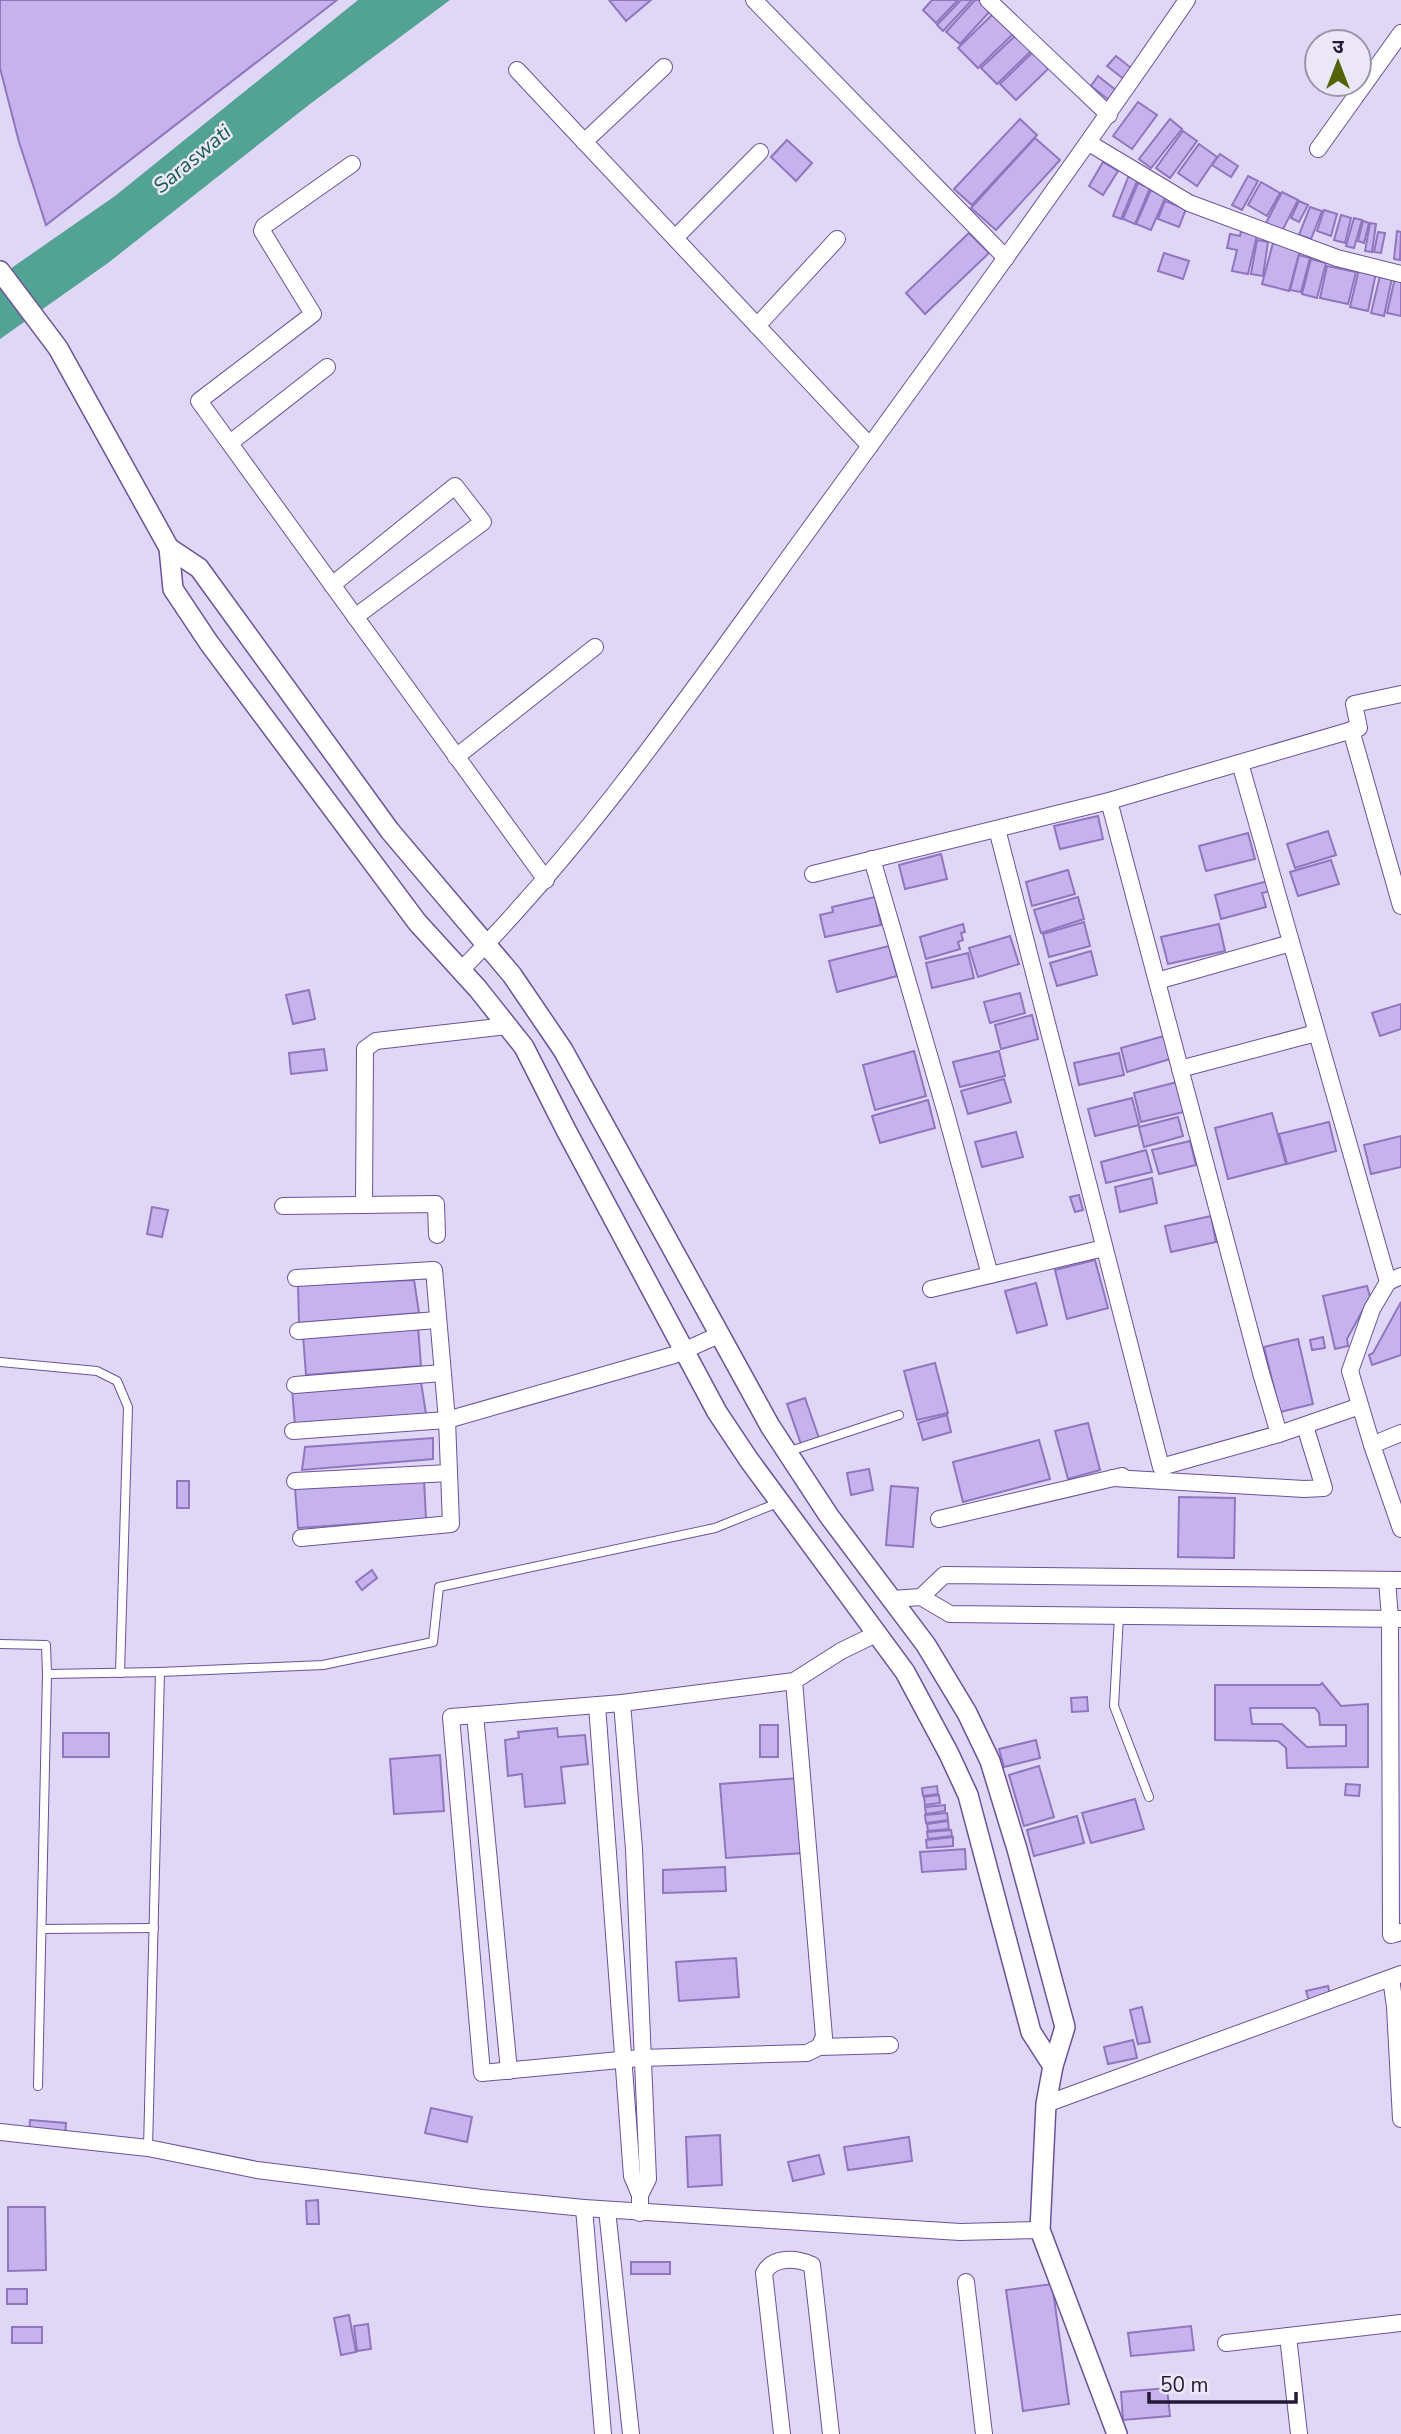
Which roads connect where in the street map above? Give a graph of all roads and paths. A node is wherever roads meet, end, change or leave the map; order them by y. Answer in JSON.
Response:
{"nodes":[{"id":1,"x":754,"y":0,"type":"edge"},
{"id":2,"x":988,"y":0,"type":"edge"},
{"id":3,"x":1187,"y":0,"type":"edge"},
{"id":4,"x":1401,"y":33,"type":"edge"},
{"id":5,"x":664,"y":67,"type":"dead end"},
{"id":6,"x":517,"y":70,"type":"dead end"},
{"id":7,"x":1109,"y":115,"type":"junction"},
{"id":8,"x":584,"y":142,"type":"junction"},
{"id":9,"x":1089,"y":143,"type":"junction"},
{"id":10,"x":1318,"y":149,"type":"dead end"},
{"id":11,"x":760,"y":152,"type":"dead end"},
{"id":12,"x":352,"y":164,"type":"dead end"},
{"id":13,"x":675,"y":239,"type":"junction"},
{"id":14,"x":837,"y":239,"type":"dead end"},
{"id":15,"x":1006,"y":258,"type":"junction"},
{"id":16,"x":0,"y":271,"type":"edge"},
{"id":17,"x":1401,"y":274,"type":"edge"},
{"id":18,"x":757,"y":326,"type":"junction"},
{"id":19,"x":327,"y":367,"type":"dead end"},
{"id":20,"x":230,"y":443,"type":"junction"},
{"id":21,"x":870,"y":446,"type":"junction"},
{"id":22,"x":169,"y":548,"type":"junction"},
{"id":23,"x":332,"y":585,"type":"junction"},
{"id":24,"x":355,"y":617,"type":"junction"},
{"id":25,"x":596,"y":647,"type":"dead end"},
{"id":26,"x":1401,"y":694,"type":"edge"},
{"id":27,"x":1351,"y":730,"type":"junction"},
{"id":28,"x":456,"y":757,"type":"junction"},
{"id":29,"x":1240,"y":763,"type":"junction"},
{"id":30,"x":1109,"y":802,"type":"junction"},
{"id":31,"x":997,"y":829,"type":"junction"},
{"id":32,"x":872,"y":859,"type":"junction"},
{"id":33,"x":813,"y":874,"type":"dead end"},
{"id":34,"x":546,"y":880,"type":"junction"},
{"id":35,"x":1401,"y":906,"type":"edge"},
{"id":36,"x":1291,"y":943,"type":"junction"},
{"id":37,"x":486,"y":945,"type":"junction"},
{"id":38,"x":461,"y":970,"type":"junction"},
{"id":39,"x":1157,"y":981,"type":"junction"},
{"id":40,"x":507,"y":1026,"type":"junction"},
{"id":41,"x":1316,"y":1033,"type":"junction"},
{"id":42,"x":1180,"y":1069,"type":"junction"},
{"id":43,"x":364,"y":1205,"type":"junction"},
{"id":44,"x":283,"y":1206,"type":"dead end"},
{"id":45,"x":437,"y":1235,"type":"dead end"},
{"id":46,"x":1104,"y":1248,"type":"junction"},
{"id":47,"x":990,"y":1275,"type":"junction"},
{"id":48,"x":296,"y":1278,"type":"dead end"},
{"id":49,"x":1394,"y":1279,"type":"edge"},
{"id":50,"x":930,"y":1289,"type":"dead end"},
{"id":51,"x":437,"y":1320,"type":"junction"},
{"id":52,"x":298,"y":1331,"type":"dead end"},
{"id":53,"x":719,"y":1335,"type":"junction"},
{"id":54,"x":683,"y":1351,"type":"junction"},
{"id":55,"x":0,"y":1362,"type":"edge"},
{"id":56,"x":442,"y":1373,"type":"junction"},
{"id":57,"x":295,"y":1385,"type":"dead end"},
{"id":58,"x":1360,"y":1406,"type":"junction"},
{"id":59,"x":899,"y":1415,"type":"dead end"},
{"id":60,"x":447,"y":1420,"type":"junction"},
{"id":61,"x":1304,"y":1426,"type":"junction"},
{"id":62,"x":293,"y":1431,"type":"dead end"},
{"id":63,"x":1401,"y":1433,"type":"edge"},
{"id":64,"x":1279,"y":1434,"type":"junction"},
{"id":65,"x":1372,"y":1445,"type":"junction"},
{"id":66,"x":787,"y":1452,"type":"junction"},
{"id":67,"x":1161,"y":1466,"type":"junction"},
{"id":68,"x":449,"y":1473,"type":"junction"},
{"id":69,"x":1112,"y":1478,"type":"junction"},
{"id":70,"x":295,"y":1481,"type":"dead end"},
{"id":71,"x":780,"y":1502,"type":"junction"},
{"id":72,"x":939,"y":1519,"type":"dead end"},
{"id":73,"x":1401,"y":1529,"type":"edge"},
{"id":74,"x":301,"y":1538,"type":"dead end"},
{"id":75,"x":1394,"y":1580,"type":"edge"},
{"id":76,"x":920,"y":1597,"type":"junction"},
{"id":77,"x":892,"y":1599,"type":"junction"},
{"id":78,"x":1119,"y":1616,"type":"junction"},
{"id":79,"x":1395,"y":1619,"type":"edge"},
{"id":80,"x":876,"y":1634,"type":"junction"},
{"id":81,"x":0,"y":1644,"type":"edge"},
{"id":82,"x":160,"y":1672,"type":"junction"},
{"id":83,"x":120,"y":1673,"type":"junction"},
{"id":84,"x":47,"y":1674,"type":"junction"},
{"id":85,"x":794,"y":1681,"type":"junction"},
{"id":86,"x":622,"y":1703,"type":"junction"},
{"id":87,"x":597,"y":1705,"type":"junction"},
{"id":88,"x":475,"y":1715,"type":"junction"},
{"id":89,"x":1396,"y":1731,"type":"edge"},
{"id":90,"x":1396,"y":1793,"type":"edge"},
{"id":91,"x":1149,"y":1797,"type":"dead end"},
{"id":92,"x":154,"y":1928,"type":"junction"},
{"id":93,"x":42,"y":1929,"type":"junction"},
{"id":94,"x":1401,"y":1932,"type":"edge"},
{"id":95,"x":1396,"y":1976,"type":"edge"},
{"id":96,"x":890,"y":2045,"type":"dead end"},
{"id":97,"x":819,"y":2047,"type":"junction"},
{"id":98,"x":641,"y":2059,"type":"junction"},
{"id":99,"x":623,"y":2060,"type":"junction"},
{"id":100,"x":1053,"y":2066,"type":"junction"},
{"id":101,"x":509,"y":2071,"type":"junction"},
{"id":102,"x":38,"y":2086,"type":"dead end"},
{"id":103,"x":1046,"y":2104,"type":"junction"},
{"id":104,"x":1401,"y":2119,"type":"edge"},
{"id":105,"x":0,"y":2132,"type":"edge"},
{"id":106,"x":148,"y":2148,"type":"junction"},
{"id":107,"x":640,"y":2195,"type":"junction"},
{"id":108,"x":584,"y":2208,"type":"junction"},
{"id":109,"x":607,"y":2210,"type":"junction"},
{"id":110,"x":640,"y":2213,"type":"junction"},
{"id":111,"x":1040,"y":2230,"type":"junction"},
{"id":112,"x":966,"y":2282,"type":"dead end"},
{"id":113,"x":1401,"y":2323,"type":"edge"},
{"id":114,"x":1288,"y":2336,"type":"junction"},
{"id":115,"x":1226,"y":2343,"type":"dead end"},
{"id":116,"x":603,"y":2434,"type":"edge"},
{"id":117,"x":631,"y":2434,"type":"edge"},
{"id":118,"x":782,"y":2434,"type":"edge"},
{"id":119,"x":831,"y":2434,"type":"edge"},
{"id":120,"x":984,"y":2434,"type":"edge"},
{"id":121,"x":1117,"y":2434,"type":"edge"},
{"id":122,"x":1299,"y":2434,"type":"edge"}],
"edges":[{"from":1,"to":15,"type":"street"},
{"from":2,"to":7,"type":"street"},
{"from":3,"to":7,"type":"street"},
{"from":4,"to":10,"type":"street"},
{"from":5,"to":8,"type":"street"},
{"from":6,"to":8,"type":"street"},
{"from":7,"to":9,"type":"street"},
{"from":8,"to":13,"type":"street"},
{"from":9,"to":15,"type":"street"},
{"from":9,"to":17,"type":"street"},
{"from":11,"to":13,"type":"street"},
{"from":12,"to":20,"type":"street"},
{"from":13,"to":18,"type":"street"},
{"from":14,"to":18,"type":"street"},
{"from":15,"to":21,"type":"street"},
{"from":16,"to":22,"type":"street"},
{"from":18,"to":21,"type":"street"},
{"from":19,"to":20,"type":"street"},
{"from":20,"to":23,"type":"street"},
{"from":21,"to":34,"type":"street"},
{"from":22,"to":37,"type":"street"},
{"from":22,"to":38,"type":"street"},
{"from":23,"to":24,"type":"street"},
{"from":23,"to":24,"type":"street"},
{"from":24,"to":28,"type":"street"},
{"from":25,"to":28,"type":"street"},
{"from":26,"to":27,"type":"street"},
{"from":27,"to":29,"type":"street"},
{"from":27,"to":35,"type":"street"},
{"from":28,"to":34,"type":"street"},
{"from":29,"to":30,"type":"street"},
{"from":29,"to":36,"type":"street"},
{"from":30,"to":31,"type":"street"},
{"from":30,"to":39,"type":"street"},
{"from":31,"to":32,"type":"street"},
{"from":31,"to":46,"type":"street"},
{"from":32,"to":33,"type":"street"},
{"from":32,"to":47,"type":"street"},
{"from":34,"to":37,"type":"street"},
{"from":36,"to":39,"type":"street"},
{"from":36,"to":41,"type":"street"},
{"from":37,"to":38,"type":"street"},
{"from":37,"to":53,"type":"street"},
{"from":38,"to":40,"type":"street"},
{"from":39,"to":42,"type":"street"},
{"from":40,"to":43,"type":"street"},
{"from":40,"to":54,"type":"street"},
{"from":41,"to":42,"type":"street"},
{"from":41,"to":49,"type":"street"},
{"from":42,"to":64,"type":"street"},
{"from":43,"to":44,"type":"street"},
{"from":43,"to":45,"type":"street"},
{"from":46,"to":47,"type":"street"},
{"from":46,"to":67,"type":"street"},
{"from":47,"to":50,"type":"street"},
{"from":48,"to":51,"type":"street"},
{"from":49,"to":58,"type":"street"},
{"from":51,"to":52,"type":"street"},
{"from":51,"to":56,"type":"street"},
{"from":53,"to":54,"type":"street"},
{"from":53,"to":66,"type":"street"},
{"from":54,"to":60,"type":"street"},
{"from":54,"to":71,"type":"street"},
{"from":55,"to":83,"type":"lane"},
{"from":56,"to":57,"type":"street"},
{"from":56,"to":60,"type":"street"},
{"from":58,"to":61,"type":"street"},
{"from":58,"to":65,"type":"street"},
{"from":59,"to":66,"type":"lane"},
{"from":60,"to":62,"type":"street"},
{"from":60,"to":68,"type":"street"},
{"from":61,"to":64,"type":"street"},
{"from":61,"to":69,"type":"street"},
{"from":63,"to":65,"type":"street"},
{"from":64,"to":67,"type":"street"},
{"from":65,"to":73,"type":"street"},
{"from":66,"to":77,"type":"street"},
{"from":67,"to":69,"type":"street"},
{"from":68,"to":70,"type":"street"},
{"from":68,"to":74,"type":"street"},
{"from":69,"to":72,"type":"street"},
{"from":71,"to":80,"type":"street"},
{"from":71,"to":82,"type":"lane"},
{"from":75,"to":76,"type":"street"},
{"from":75,"to":79,"type":"street"},
{"from":76,"to":77,"type":"street"},
{"from":76,"to":78,"type":"street"},
{"from":77,"to":100,"type":"street"},
{"from":78,"to":79,"type":"street"},
{"from":78,"to":91,"type":"lane"},
{"from":79,"to":89,"type":"street"},
{"from":80,"to":85,"type":"street"},
{"from":80,"to":100,"type":"street"},
{"from":81,"to":84,"type":"lane"},
{"from":82,"to":83,"type":"lane"},
{"from":82,"to":92,"type":"lane"},
{"from":83,"to":84,"type":"lane"},
{"from":84,"to":93,"type":"lane"},
{"from":85,"to":86,"type":"street"},
{"from":85,"to":97,"type":"street"},
{"from":86,"to":87,"type":"street"},
{"from":86,"to":98,"type":"street"},
{"from":87,"to":88,"type":"street"},
{"from":87,"to":99,"type":"street"},
{"from":88,"to":101,"type":"street"},
{"from":88,"to":101,"type":"street"},
{"from":89,"to":90,"type":"street"},
{"from":90,"to":94,"type":"street"},
{"from":92,"to":93,"type":"lane"},
{"from":92,"to":106,"type":"lane"},
{"from":93,"to":102,"type":"lane"},
{"from":95,"to":103,"type":"street"},
{"from":95,"to":104,"type":"street"},
{"from":96,"to":97,"type":"street"},
{"from":97,"to":98,"type":"street"},
{"from":98,"to":99,"type":"street"},
{"from":98,"to":107,"type":"street"},
{"from":99,"to":101,"type":"street"},
{"from":99,"to":107,"type":"street"},
{"from":100,"to":103,"type":"street"},
{"from":103,"to":111,"type":"street"},
{"from":105,"to":106,"type":"street"},
{"from":106,"to":108,"type":"street"},
{"from":107,"to":110,"type":"street"},
{"from":108,"to":109,"type":"street"},
{"from":108,"to":116,"type":"street"},
{"from":109,"to":110,"type":"street"},
{"from":109,"to":117,"type":"street"},
{"from":110,"to":111,"type":"street"},
{"from":111,"to":121,"type":"street"},
{"from":112,"to":120,"type":"street"},
{"from":113,"to":114,"type":"street"},
{"from":114,"to":115,"type":"street"},
{"from":114,"to":122,"type":"street"},
{"from":118,"to":119,"type":"street"}]}
